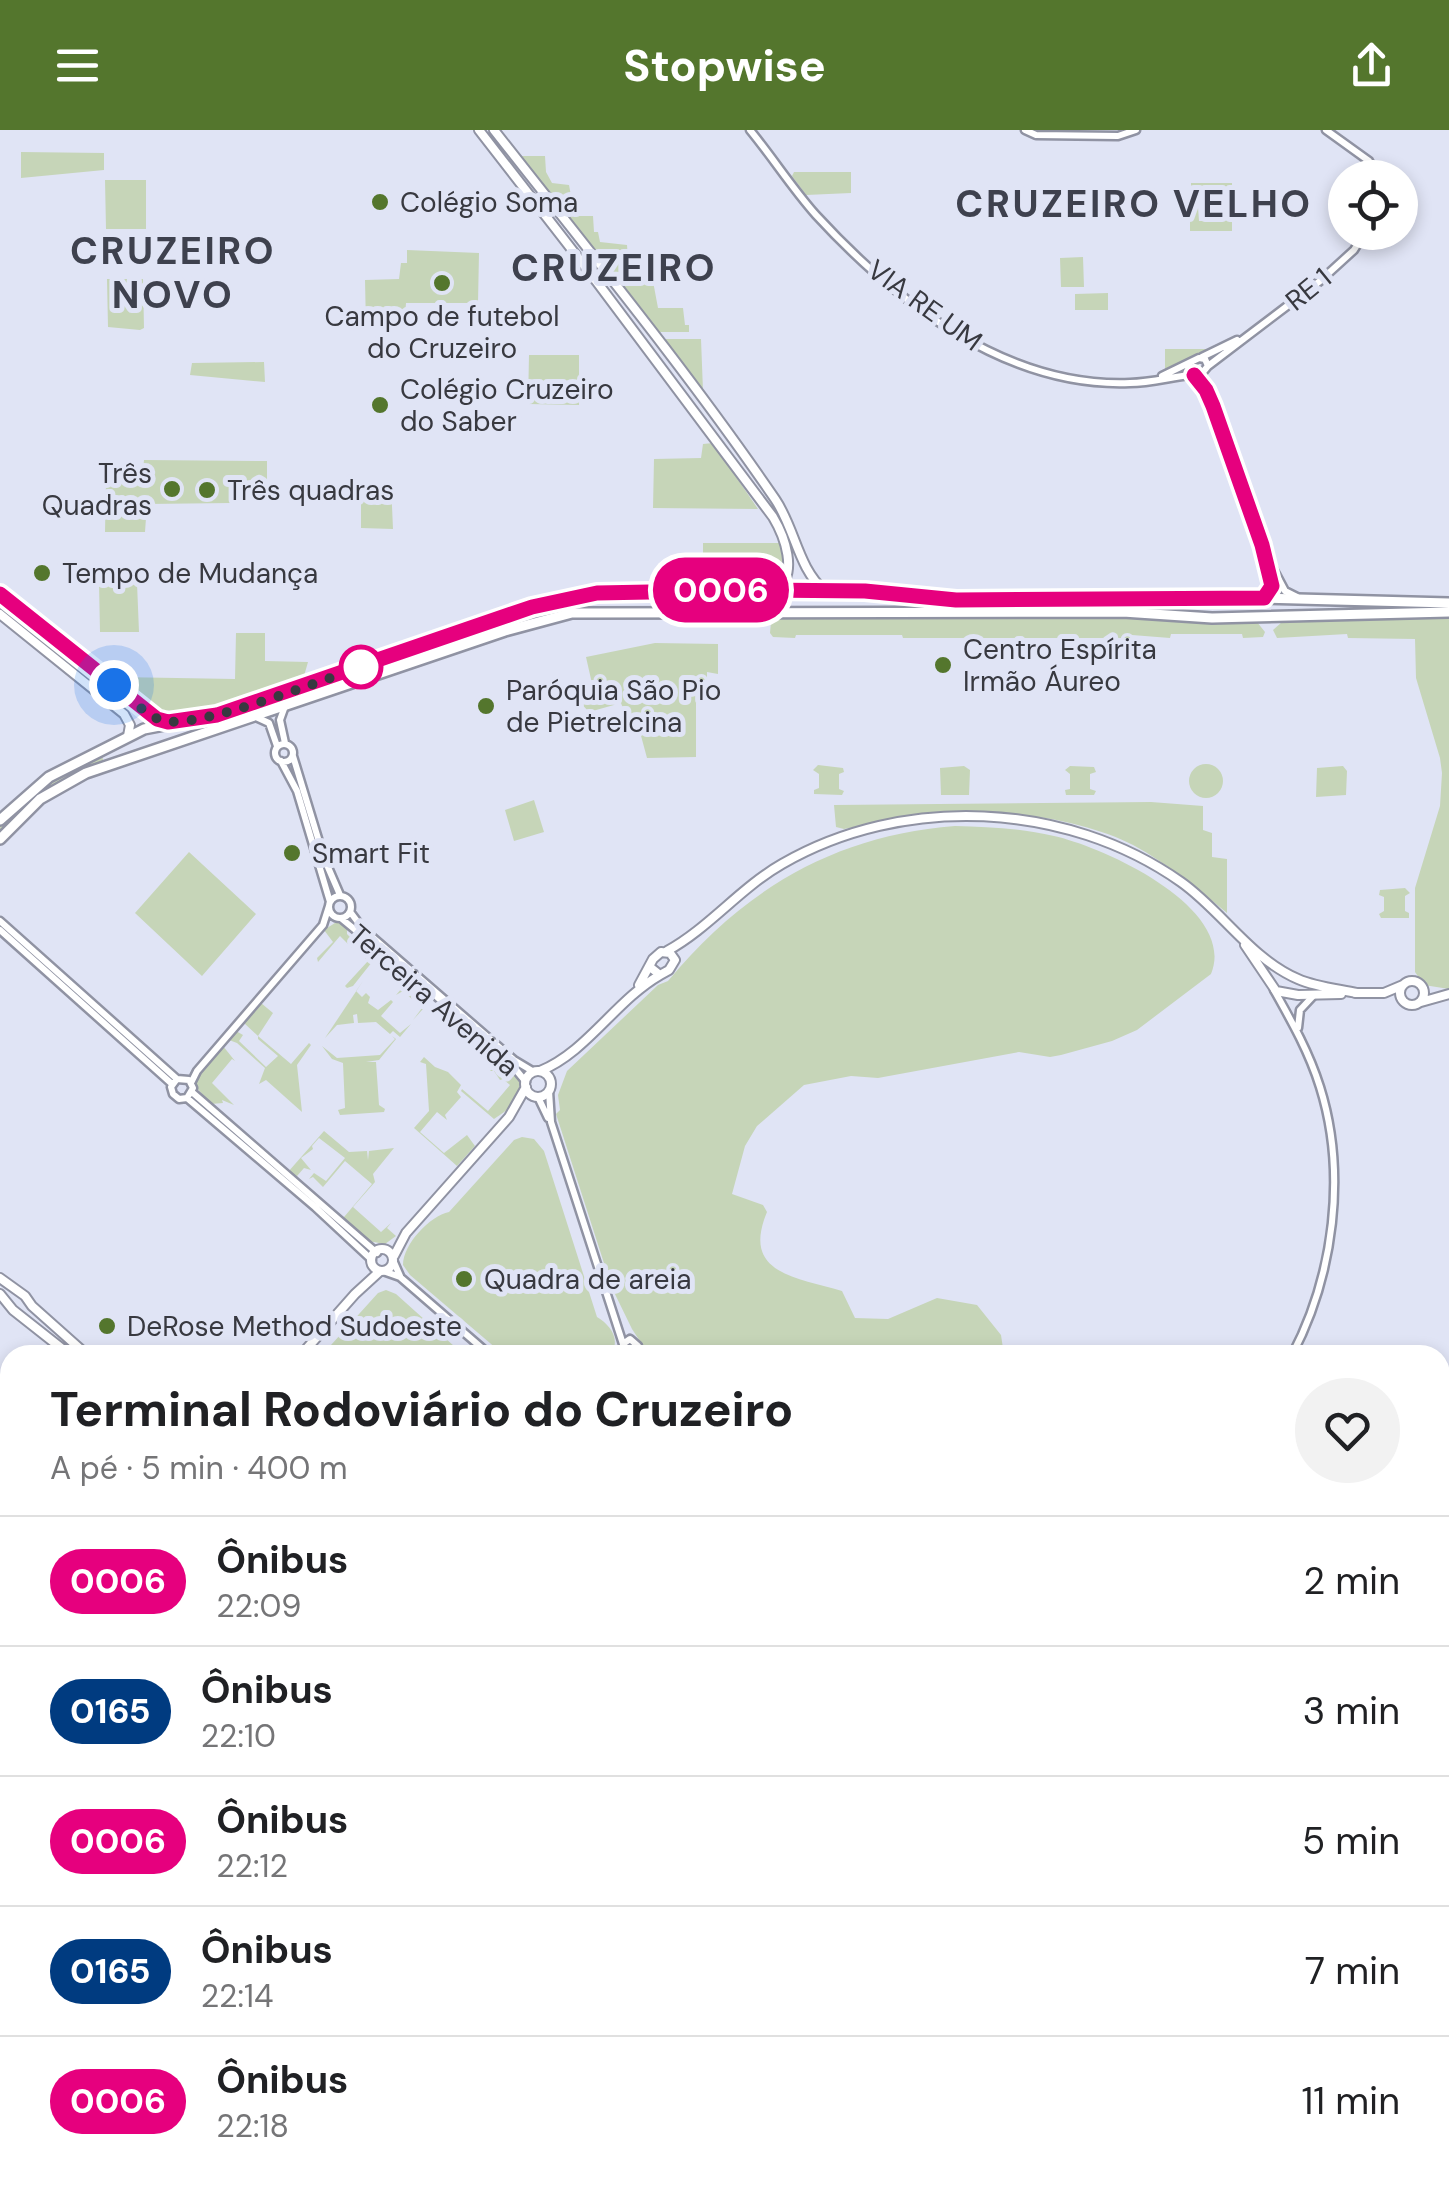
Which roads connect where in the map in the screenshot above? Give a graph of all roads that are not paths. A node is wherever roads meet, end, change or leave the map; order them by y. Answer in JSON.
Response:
{"nodes":[{"id":1,"x":479,"y":130,"type":"edge"},
{"id":2,"x":494,"y":130,"type":"edge"},
{"id":3,"x":750,"y":130,"type":"edge"},
{"id":4,"x":1025,"y":130,"type":"edge"},
{"id":5,"x":1136,"y":130,"type":"edge"},
{"id":6,"x":1326,"y":130,"type":"edge"},
{"id":7,"x":1370,"y":160,"type":"edge"},
{"id":8,"x":587,"y":249,"type":"junction"},
{"id":9,"x":1354,"y":250,"type":"edge"},
{"id":10,"x":573,"y":252,"type":"junction"},
{"id":11,"x":580,"y":261,"type":"junction"},
{"id":12,"x":1243,"y":338,"type":"junction"},
{"id":13,"x":1202,"y":358,"type":"junction"},
{"id":14,"x":675,"y":363,"type":"junction"},
{"id":15,"x":1188,"y":364,"type":"junction"},
{"id":16,"x":1207,"y":368,"type":"junction"},
{"id":17,"x":665,"y":371,"type":"junction"},
{"id":18,"x":1192,"y":375,"type":"junction"},
{"id":19,"x":1154,"y":380,"type":"junction"},
{"id":20,"x":1206,"y":390,"type":"junction"},
{"id":21,"x":746,"y":460,"type":"junction"},
{"id":22,"x":736,"y":468,"type":"junction"},
{"id":23,"x":756,"y":474,"type":"junction"},
{"id":24,"x":745,"y":480,"type":"junction"},
{"id":25,"x":784,"y":514,"type":"junction"},
{"id":26,"x":774,"y":518,"type":"junction"},
{"id":27,"x":1264,"y":552,"type":"junction"},
{"id":28,"x":806,"y":569,"type":"junction"},
{"id":29,"x":787,"y":571,"type":"junction"},
{"id":30,"x":777,"y":590,"type":"junction"},
{"id":31,"x":637,"y":591,"type":"junction"},
{"id":32,"x":663,"y":591,"type":"junction"},
{"id":33,"x":826,"y":591,"type":"junction"},
{"id":34,"x":865,"y":591,"type":"junction"},
{"id":35,"x":0,"y":594,"type":"edge"},
{"id":36,"x":1264,"y":598,"type":"junction"},
{"id":37,"x":1211,"y":600,"type":"junction"},
{"id":38,"x":1303,"y":600,"type":"junction"},
{"id":39,"x":1355,"y":600,"type":"junction"},
{"id":40,"x":1449,"y":603,"type":"edge"},
{"id":41,"x":634,"y":611,"type":"junction"},
{"id":42,"x":658,"y":612,"type":"junction"},
{"id":43,"x":859,"y":612,"type":"junction"},
{"id":44,"x":1449,"y":612,"type":"edge"},
{"id":45,"x":0,"y":614,"type":"edge"},
{"id":46,"x":1352,"y":615,"type":"junction"},
{"id":47,"x":502,"y":618,"type":"junction"},
{"id":48,"x":1212,"y":618,"type":"junction"},
{"id":49,"x":40,"y":625,"type":"junction"},
{"id":50,"x":505,"y":632,"type":"junction"},
{"id":51,"x":462,"y":633,"type":"junction"},
{"id":52,"x":30,"y":638,"type":"junction"},
{"id":53,"x":466,"y":645,"type":"junction"},
{"id":54,"x":114,"y":685,"type":"junction"},
{"id":55,"x":102,"y":695,"type":"junction"},
{"id":56,"x":286,"y":705,"type":"junction"},
{"id":57,"x":255,"y":716,"type":"junction"},
{"id":58,"x":208,"y":718,"type":"junction"},
{"id":59,"x":168,"y":722,"type":"junction"},
{"id":60,"x":207,"y":731,"type":"junction"},
{"id":61,"x":128,"y":736,"type":"junction"},
{"id":62,"x":281,"y":745,"type":"junction"},
{"id":63,"x":108,"y":746,"type":"junction"},
{"id":64,"x":293,"y":756,"type":"junction"},
{"id":65,"x":116,"y":761,"type":"junction"},
{"id":66,"x":280,"y":761,"type":"junction"},
{"id":67,"x":0,"y":820,"type":"edge"},
{"id":68,"x":0,"y":839,"type":"edge"},
{"id":69,"x":340,"y":895,"type":"junction"},
{"id":70,"x":330,"y":904,"type":"junction"},
{"id":71,"x":351,"y":912,"type":"junction"},
{"id":72,"x":340,"y":919,"type":"junction"},
{"id":73,"x":0,"y":921,"type":"edge"},
{"id":74,"x":324,"y":925,"type":"junction"},
{"id":75,"x":0,"y":930,"type":"edge"},
{"id":76,"x":1240,"y":937,"type":"junction"},
{"id":77,"x":689,"y":939,"type":"junction"},
{"id":78,"x":666,"y":951,"type":"junction"},
{"id":79,"x":675,"y":960,"type":"junction"},
{"id":80,"x":650,"y":966,"type":"junction"},
{"id":81,"x":660,"y":976,"type":"junction"},
{"id":82,"x":1293,"y":978,"type":"junction"},
{"id":83,"x":1270,"y":983,"type":"junction"},
{"id":84,"x":1403,"y":985,"type":"junction"},
{"id":85,"x":638,"y":988,"type":"junction"},
{"id":86,"x":1423,"y":988,"type":"junction"},
{"id":87,"x":1357,"y":993,"type":"junction"},
{"id":88,"x":1384,"y":993,"type":"junction"},
{"id":89,"x":1448,"y":994,"type":"edge"},
{"id":90,"x":1314,"y":995,"type":"junction"},
{"id":91,"x":1401,"y":1000,"type":"junction"},
{"id":92,"x":1421,"y":1002,"type":"junction"},
{"id":93,"x":1299,"y":1034,"type":"junction"},
{"id":94,"x":568,"y":1054,"type":"junction"},
{"id":95,"x":537,"y":1071,"type":"junction"},
{"id":96,"x":181,"y":1081,"type":"junction"},
{"id":97,"x":526,"y":1084,"type":"junction"},
{"id":98,"x":550,"y":1086,"type":"junction"},
{"id":99,"x":190,"y":1095,"type":"junction"},
{"id":100,"x":536,"y":1097,"type":"junction"},
{"id":101,"x":511,"y":1114,"type":"junction"},
{"id":102,"x":551,"y":1122,"type":"junction"},
{"id":103,"x":406,"y":1233,"type":"junction"},
{"id":104,"x":376,"y":1256,"type":"junction"},
{"id":105,"x":394,"y":1258,"type":"junction"},
{"id":106,"x":381,"y":1272,"type":"junction"},
{"id":107,"x":400,"y":1277,"type":"junction"},
{"id":108,"x":0,"y":1278,"type":"edge"},
{"id":109,"x":19,"y":1293,"type":"junction"},
{"id":110,"x":0,"y":1294,"type":"edge"},
{"id":111,"x":355,"y":1294,"type":"junction"},
{"id":112,"x":27,"y":1300,"type":"junction"},
{"id":113,"x":10,"y":1305,"type":"junction"},
{"id":114,"x":18,"y":1312,"type":"junction"},
{"id":115,"x":618,"y":1321,"type":"junction"},
{"id":116,"x":633,"y":1340,"type":"junction"},
{"id":117,"x":58,"y":1345,"type":"edge"},
{"id":118,"x":76,"y":1345,"type":"edge"},
{"id":119,"x":310,"y":1345,"type":"edge"},
{"id":120,"x":478,"y":1345,"type":"edge"},
{"id":121,"x":623,"y":1345,"type":"edge"},
{"id":122,"x":629,"y":1345,"type":"edge"},
{"id":123,"x":636,"y":1345,"type":"edge"},
{"id":124,"x":1297,"y":1345,"type":"edge"}],
"edges":[{"from":1,"to":10,"type":"main road"},
{"from":2,"to":8,"type":"main road"},
{"from":3,"to":19,"type":"street","name":"VIA RE UM"},
{"from":4,"to":5,"type":"street"},
{"from":6,"to":7,"type":"street"},
{"from":8,"to":10,"type":"main road"},
{"from":8,"to":11,"type":"main road"},
{"from":8,"to":14,"type":"main road"},
{"from":9,"to":12,"type":"street","name":"RE 1"},
{"from":10,"to":11,"type":"main road"},
{"from":11,"to":17,"type":"main road"},
{"from":12,"to":13,"type":"street","name":"RE 1"},
{"from":12,"to":16,"type":"street","name":"RE 1"},
{"from":13,"to":15,"type":"street","name":"VIA RE UM"},
{"from":13,"to":16,"type":"street"},
{"from":14,"to":17,"type":"main road"},
{"from":14,"to":21,"type":"main road"},
{"from":15,"to":18,"type":"street"},
{"from":15,"to":19,"type":"street","name":"VIA RE UM"},
{"from":16,"to":18,"type":"street","name":"VIA RE UM"},
{"from":16,"to":20,"type":"street"},
{"from":17,"to":22,"type":"main road"},
{"from":18,"to":19,"type":"street","name":"VIA RE UM"},
{"from":18,"to":20,"type":"street"},
{"from":20,"to":27,"type":"street"},
{"from":21,"to":22,"type":"main road"},
{"from":21,"to":23,"type":"main road"},
{"from":22,"to":24,"type":"main road"},
{"from":23,"to":24,"type":"main road"},
{"from":23,"to":25,"type":"main road"},
{"from":24,"to":26,"type":"main road"},
{"from":25,"to":26,"type":"main road"},
{"from":25,"to":28,"type":"main road"},
{"from":26,"to":29,"type":"main road"},
{"from":27,"to":36,"type":"street"},
{"from":27,"to":38,"type":"street"},
{"from":28,"to":29,"type":"main road"},
{"from":28,"to":33,"type":"main road"},
{"from":29,"to":30,"type":"main road"},
{"from":30,"to":32,"type":"main road"},
{"from":30,"to":33,"type":"main road"},
{"from":31,"to":32,"type":"main road"},
{"from":31,"to":41,"type":"main road"},
{"from":31,"to":47,"type":"main road"},
{"from":32,"to":42,"type":"main road"},
{"from":33,"to":34,"type":"main road"},
{"from":34,"to":37,"type":"main road"},
{"from":34,"to":43,"type":"main road"},
{"from":35,"to":49,"type":"main road"},
{"from":36,"to":37,"type":"main road"},
{"from":36,"to":38,"type":"main road"},
{"from":37,"to":48,"type":"main road"},
{"from":38,"to":39,"type":"main road"},
{"from":39,"to":40,"type":"main road"},
{"from":39,"to":46,"type":"main road"},
{"from":41,"to":42,"type":"main road"},
{"from":41,"to":50,"type":"main road"},
{"from":42,"to":43,"type":"main road"},
{"from":43,"to":48,"type":"main road"},
{"from":44,"to":46,"type":"main road"},
{"from":45,"to":52,"type":"main road"},
{"from":46,"to":48,"type":"main road"},
{"from":47,"to":50,"type":"main road"},
{"from":47,"to":51,"type":"main road"},
{"from":49,"to":52,"type":"main road"},
{"from":49,"to":54,"type":"main road"},
{"from":50,"to":53,"type":"main road"},
{"from":51,"to":53,"type":"main road"},
{"from":51,"to":58,"type":"main road"},
{"from":52,"to":55,"type":"main road"},
{"from":53,"to":56,"type":"main road"},
{"from":54,"to":55,"type":"main road"},
{"from":54,"to":59,"type":"main road"},
{"from":55,"to":61,"type":"main road"},
{"from":56,"to":57,"type":"main road"},
{"from":56,"to":62,"type":"street"},
{"from":57,"to":60,"type":"main road"},
{"from":57,"to":62,"type":"street"},
{"from":58,"to":59,"type":"main road"},
{"from":58,"to":60,"type":"main road"},
{"from":59,"to":61,"type":"main road"},
{"from":60,"to":65,"type":"main road"},
{"from":61,"to":63,"type":"main road"},
{"from":62,"to":64,"type":"street"},
{"from":62,"to":66,"type":"street"},
{"from":63,"to":65,"type":"main road"},
{"from":63,"to":67,"type":"main road"},
{"from":64,"to":66,"type":"street"},
{"from":64,"to":69,"type":"street","name":"Terceira Avenida"},
{"from":65,"to":68,"type":"main road"},
{"from":66,"to":70,"type":"street","name":"Terceira Avenida"},
{"from":69,"to":70,"type":"street"},
{"from":69,"to":71,"type":"street","name":"Terceira Avenida"},
{"from":70,"to":72,"type":"street","name":"Terceira Avenida"},
{"from":70,"to":74,"type":"street"},
{"from":71,"to":72,"type":"street"},
{"from":71,"to":95,"type":"street","name":"Terceira Avenida"},
{"from":72,"to":74,"type":"street"},
{"from":72,"to":97,"type":"street","name":"Terceira Avenida"},
{"from":73,"to":96,"type":"street"},
{"from":74,"to":96,"type":"street"},
{"from":75,"to":96,"type":"street"},
{"from":76,"to":77,"type":"main road"},
{"from":76,"to":82,"type":"main road"},
{"from":76,"to":83,"type":"main road"},
{"from":77,"to":78,"type":"main road"},
{"from":77,"to":79,"type":"main road"},
{"from":78,"to":79,"type":"main road"},
{"from":78,"to":80,"type":"main road"},
{"from":79,"to":81,"type":"main road"},
{"from":80,"to":81,"type":"main road"},
{"from":80,"to":85,"type":"main road"},
{"from":81,"to":85,"type":"main road"},
{"from":82,"to":83,"type":"main road"},
{"from":82,"to":87,"type":"main road"},
{"from":83,"to":90,"type":"main road"},
{"from":83,"to":93,"type":"street"},
{"from":84,"to":86,"type":"main road"},
{"from":84,"to":88,"type":"main road"},
{"from":84,"to":91,"type":"main road"},
{"from":85,"to":94,"type":"main road"},
{"from":86,"to":89,"type":"main road"},
{"from":86,"to":92,"type":"main road"},
{"from":87,"to":88,"type":"main road"},
{"from":87,"to":90,"type":"main road"},
{"from":88,"to":91,"type":"main road"},
{"from":89,"to":92,"type":"main road"},
{"from":90,"to":93,"type":"street"},
{"from":91,"to":92,"type":"main road"},
{"from":93,"to":124,"type":"street"},
{"from":94,"to":95,"type":"main road"},
{"from":94,"to":98,"type":"main road"},
{"from":95,"to":97,"type":"main road"},
{"from":95,"to":98,"type":"main road"},
{"from":96,"to":99,"type":"street"},
{"from":96,"to":99,"type":"street"},
{"from":97,"to":100,"type":"main road"},
{"from":97,"to":101,"type":"main road"},
{"from":98,"to":100,"type":"main road"},
{"from":98,"to":102,"type":"street"},
{"from":99,"to":104,"type":"street"},
{"from":100,"to":101,"type":"main road"},
{"from":100,"to":102,"type":"street"},
{"from":101,"to":103,"type":"main road"},
{"from":102,"to":115,"type":"street"},
{"from":103,"to":104,"type":"main road"},
{"from":103,"to":105,"type":"main road"},
{"from":104,"to":105,"type":"main road"},
{"from":104,"to":106,"type":"main road"},
{"from":104,"to":111,"type":"main road"},
{"from":105,"to":106,"type":"main road"},
{"from":105,"to":107,"type":"street"},
{"from":106,"to":107,"type":"street"},
{"from":106,"to":111,"type":"main road"},
{"from":107,"to":120,"type":"street"},
{"from":108,"to":109,"type":"main road"},
{"from":109,"to":112,"type":"main road"},
{"from":109,"to":113,"type":"main road"},
{"from":110,"to":113,"type":"main road"},
{"from":111,"to":119,"type":"main road"},
{"from":112,"to":114,"type":"main road"},
{"from":112,"to":118,"type":"main road"},
{"from":113,"to":114,"type":"main road"},
{"from":114,"to":117,"type":"main road"},
{"from":115,"to":116,"type":"street"},
{"from":115,"to":121,"type":"street"},
{"from":116,"to":122,"type":"street"},
{"from":116,"to":123,"type":"street"}]}
